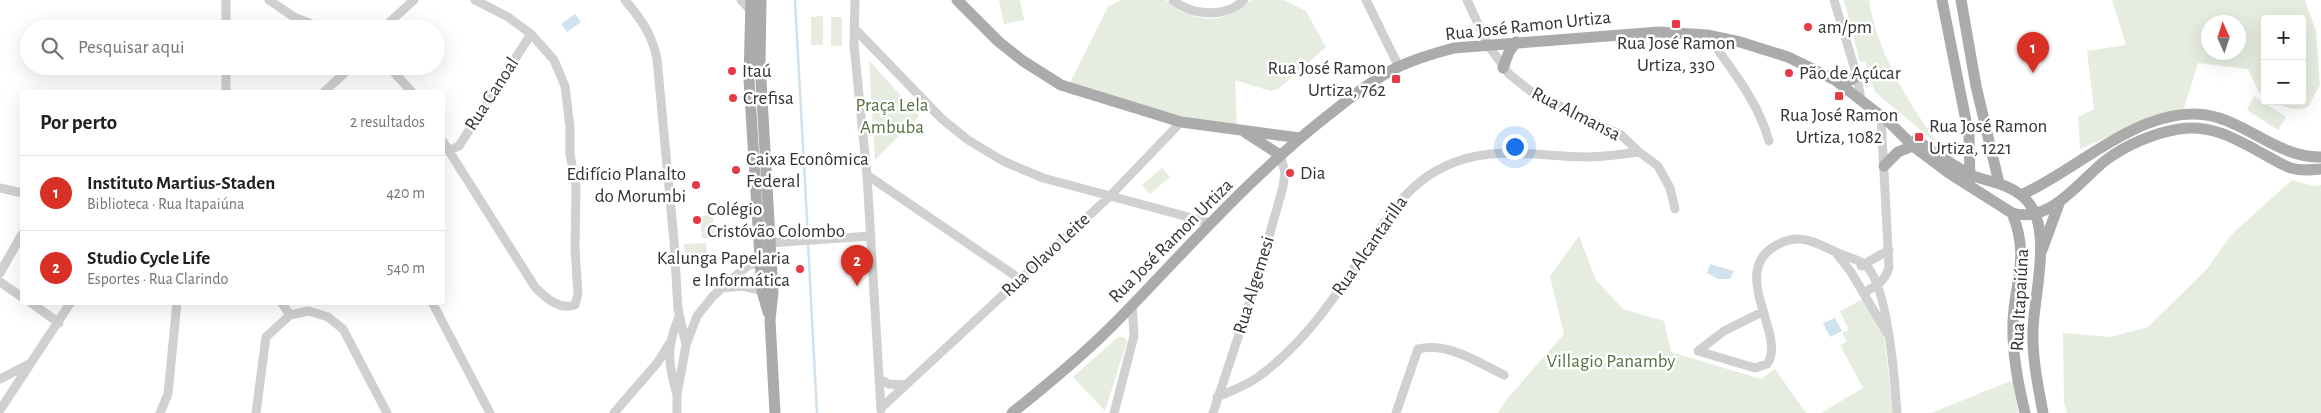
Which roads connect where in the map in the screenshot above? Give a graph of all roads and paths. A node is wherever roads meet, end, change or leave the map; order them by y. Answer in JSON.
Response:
{"nodes":[{"id":1,"x":226,"y":0,"type":"edge"},
{"id":2,"x":269,"y":0,"type":"edge"},
{"id":3,"x":414,"y":0,"type":"edge"},
{"id":4,"x":475,"y":0,"type":"edge"},
{"id":5,"x":625,"y":0,"type":"edge"},
{"id":6,"x":741,"y":0,"type":"edge"},
{"id":7,"x":761,"y":0,"type":"edge"},
{"id":8,"x":855,"y":0,"type":"edge"},
{"id":9,"x":958,"y":0,"type":"edge"},
{"id":10,"x":1173,"y":0,"type":"edge"},
{"id":11,"x":1244,"y":0,"type":"edge"},
{"id":12,"x":1366,"y":0,"type":"edge"},
{"id":13,"x":1467,"y":0,"type":"edge"},
{"id":14,"x":1834,"y":0,"type":"edge"},
{"id":15,"x":1942,"y":0,"type":"edge"},
{"id":16,"x":1961,"y":0,"type":"edge"},
{"id":17,"x":753,"y":9,"type":"edge"},
{"id":18,"x":226,"y":20,"type":"edge"},
{"id":19,"x":302,"y":20,"type":"edge"},
{"id":20,"x":392,"y":20,"type":"edge"},
{"id":21,"x":854,"y":28,"type":"junction"},
{"id":22,"x":531,"y":34,"type":"junction"},
{"id":23,"x":1708,"y":35,"type":"junction"},
{"id":24,"x":1516,"y":42,"type":"junction"},
{"id":25,"x":1488,"y":44,"type":"junction"},
{"id":26,"x":1399,"y":67,"type":"junction"},
{"id":27,"x":1503,"y":68,"type":"junction"},
{"id":28,"x":226,"y":75,"type":"edge"},
{"id":29,"x":342,"y":75,"type":"edge"},
{"id":30,"x":396,"y":75,"type":"edge"},
{"id":31,"x":1857,"y":76,"type":"junction"},
{"id":32,"x":1838,"y":82,"type":"junction"},
{"id":33,"x":1976,"y":86,"type":"junction"},
{"id":34,"x":226,"y":90,"type":"edge"},
{"id":35,"x":326,"y":90,"type":"edge"},
{"id":36,"x":410,"y":90,"type":"edge"},
{"id":37,"x":1961,"y":94,"type":"junction"},
{"id":38,"x":1861,"y":100,"type":"junction"},
{"id":39,"x":1885,"y":119,"type":"junction"},
{"id":40,"x":1181,"y":122,"type":"junction"},
{"id":41,"x":1242,"y":131,"type":"junction"},
{"id":42,"x":1300,"y":138,"type":"junction"},
{"id":43,"x":1770,"y":141,"type":"dead end"},
{"id":44,"x":445,"y":144,"type":"edge"},
{"id":45,"x":1913,"y":146,"type":"junction"},
{"id":46,"x":1970,"y":149,"type":"junction"},
{"id":47,"x":450,"y":150,"type":"junction"},
{"id":48,"x":1639,"y":152,"type":"junction"},
{"id":49,"x":1280,"y":155,"type":"junction"},
{"id":50,"x":2321,"y":157,"type":"edge"},
{"id":51,"x":1951,"y":161,"type":"junction"},
{"id":52,"x":1884,"y":166,"type":"junction"},
{"id":53,"x":2321,"y":169,"type":"edge"},
{"id":54,"x":1969,"y":174,"type":"junction"},
{"id":55,"x":866,"y":175,"type":"junction"},
{"id":56,"x":2051,"y":180,"type":"junction"},
{"id":57,"x":1999,"y":183,"type":"junction"},
{"id":58,"x":1970,"y":187,"type":"junction"},
{"id":59,"x":0,"y":188,"type":"edge"},
{"id":60,"x":20,"y":193,"type":"edge"},
{"id":61,"x":2021,"y":195,"type":"junction"},
{"id":62,"x":1108,"y":197,"type":"junction"},
{"id":63,"x":2062,"y":199,"type":"junction"},
{"id":64,"x":1675,"y":209,"type":"dead end"},
{"id":65,"x":2012,"y":213,"type":"junction"},
{"id":66,"x":2036,"y":214,"type":"junction"},
{"id":67,"x":1211,"y":223,"type":"junction"},
{"id":68,"x":871,"y":236,"type":"junction"},
{"id":69,"x":20,"y":238,"type":"edge"},
{"id":70,"x":769,"y":243,"type":"junction"},
{"id":71,"x":1889,"y":250,"type":"junction"},
{"id":72,"x":1834,"y":251,"type":"junction"},
{"id":73,"x":2040,"y":259,"type":"junction"},
{"id":74,"x":761,"y":264,"type":"junction"},
{"id":75,"x":1864,"y":264,"type":"junction"},
{"id":76,"x":771,"y":271,"type":"junction"},
{"id":77,"x":1851,"y":272,"type":"junction"},
{"id":78,"x":0,"y":273,"type":"edge"},
{"id":79,"x":1020,"y":279,"type":"junction"},
{"id":80,"x":0,"y":282,"type":"edge"},
{"id":81,"x":1879,"y":285,"type":"junction"},
{"id":82,"x":721,"y":288,"type":"junction"},
{"id":83,"x":768,"y":292,"type":"junction"},
{"id":84,"x":1863,"y":293,"type":"junction"},
{"id":85,"x":20,"y":296,"type":"edge"},
{"id":86,"x":1132,"y":304,"type":"junction"},
{"id":87,"x":34,"y":305,"type":"edge"},
{"id":88,"x":69,"y":305,"type":"edge"},
{"id":89,"x":177,"y":305,"type":"edge"},
{"id":90,"x":283,"y":305,"type":"edge"},
{"id":91,"x":434,"y":305,"type":"edge"},
{"id":92,"x":1762,"y":312,"type":"junction"},
{"id":93,"x":290,"y":315,"type":"junction"},
{"id":94,"x":697,"y":316,"type":"junction"},
{"id":95,"x":680,"y":321,"type":"junction"},
{"id":96,"x":59,"y":323,"type":"junction"},
{"id":97,"x":1887,"y":333,"type":"junction"},
{"id":98,"x":669,"y":344,"type":"junction"},
{"id":99,"x":686,"y":345,"type":"junction"},
{"id":100,"x":684,"y":358,"type":"junction"},
{"id":101,"x":32,"y":363,"type":"junction"},
{"id":102,"x":669,"y":365,"type":"junction"},
{"id":103,"x":1504,"y":375,"type":"dead end"},
{"id":104,"x":0,"y":379,"type":"edge"},
{"id":105,"x":879,"y":379,"type":"junction"},
{"id":106,"x":642,"y":380,"type":"junction"},
{"id":107,"x":906,"y":384,"type":"junction"},
{"id":108,"x":677,"y":394,"type":"junction"},
{"id":109,"x":1217,"y":396,"type":"junction"},
{"id":110,"x":0,"y":410,"type":"edge"},
{"id":111,"x":881,"y":410,"type":"edge"},
{"id":112,"x":1898,"y":411,"type":"edge"},
{"id":113,"x":2042,"y":411,"type":"edge"},
{"id":114,"x":160,"y":413,"type":"edge"},
{"id":115,"x":256,"y":413,"type":"edge"},
{"id":116,"x":387,"y":413,"type":"edge"},
{"id":117,"x":490,"y":413,"type":"edge"},
{"id":118,"x":614,"y":413,"type":"edge"},
{"id":119,"x":677,"y":413,"type":"edge"},
{"id":120,"x":774,"y":413,"type":"edge"},
{"id":121,"x":1012,"y":413,"type":"edge"},
{"id":122,"x":1114,"y":413,"type":"edge"},
{"id":123,"x":1213,"y":413,"type":"edge"},
{"id":124,"x":1396,"y":413,"type":"edge"},
{"id":125,"x":2027,"y":413,"type":"edge"}],
"edges":[{"from":1,"to":18,"type":"street"},
{"from":2,"to":19,"type":"street"},
{"from":3,"to":20,"type":"street"},
{"from":4,"to":22,"type":"street"},
{"from":5,"to":95,"type":"street"},
{"from":6,"to":17,"type":"street"},
{"from":7,"to":17,"type":"main road"},
{"from":8,"to":21,"type":"street"},
{"from":9,"to":40,"type":"main road"},
{"from":10,"to":11,"type":"street"},
{"from":12,"to":26,"type":"street"},
{"from":13,"to":25,"type":"street","name":"Rua Almansa"},
{"from":14,"to":31,"type":"street"},
{"from":15,"to":37,"type":"main road"},
{"from":16,"to":33,"type":"main road"},
{"from":17,"to":70,"type":"main road"},
{"from":17,"to":74,"type":"main road"},
{"from":21,"to":55,"type":"street"},
{"from":21,"to":62,"type":"street"},
{"from":22,"to":47,"type":"street","name":"Rua Canoal"},
{"from":22,"to":47,"type":"street"},
{"from":23,"to":24,"type":"main road","name":"Rua José Ramon Urtiza"},
{"from":23,"to":32,"type":"main road","name":"Rua José Ramon Urtiza"},
{"from":23,"to":43,"type":"street"},
{"from":24,"to":25,"type":"main road","name":"Rua José Ramon Urtiza"},
{"from":24,"to":27,"type":"main road"},
{"from":25,"to":26,"type":"main road","name":"Rua José Ramon Urtiza"},
{"from":25,"to":27,"type":"street","name":"Rua Almansa"},
{"from":26,"to":42,"type":"main road","name":"Rua José Ramon Urtiza"},
{"from":27,"to":48,"type":"street","name":"Rua Almansa"},
{"from":28,"to":34,"type":"street"},
{"from":29,"to":35,"type":"street"},
{"from":30,"to":36,"type":"street"},
{"from":31,"to":32,"type":"main road"},
{"from":31,"to":38,"type":"street"},
{"from":32,"to":38,"type":"main road","name":"Rua José Ramon Urtiza"},
{"from":33,"to":37,"type":"main road"},
{"from":33,"to":57,"type":"main road"},
{"from":37,"to":46,"type":"main road"},
{"from":38,"to":39,"type":"main road","name":"Rua José Ramon Urtiza"},
{"from":39,"to":45,"type":"main road","name":"Rua José Ramon Urtiza"},
{"from":39,"to":51,"type":"main road","name":"Rua José Ramon Urtiza"},
{"from":39,"to":52,"type":"street"},
{"from":40,"to":41,"type":"main road"},
{"from":40,"to":62,"type":"street","name":"Rua Olavo Leite"},
{"from":41,"to":42,"type":"main road"},
{"from":41,"to":49,"type":"main road"},
{"from":42,"to":49,"type":"main road","name":"Rua José Ramon Urtiza"},
{"from":44,"to":47,"type":"street"},
{"from":45,"to":52,"type":"main road"},
{"from":45,"to":58,"type":"main road","name":"Rua José Ramon Urtiza"},
{"from":46,"to":51,"type":"main road"},
{"from":46,"to":54,"type":"main road"},
{"from":48,"to":64,"type":"street","name":"Rua Almansa"},
{"from":48,"to":109,"type":"street","name":"Rua Alcantarilla"},
{"from":49,"to":67,"type":"main road","name":"Rua José Ramon Urtiza"},
{"from":49,"to":109,"type":"street","name":"Rua Algemesi"},
{"from":50,"to":56,"type":"main road"},
{"from":51,"to":54,"type":"main road","name":"Rua José Ramon Urtiza"},
{"from":52,"to":71,"type":"street"},
{"from":53,"to":63,"type":"main road"},
{"from":54,"to":57,"type":"main road","name":"Rua José Ramon Urtiza"},
{"from":54,"to":58,"type":"main road"},
{"from":55,"to":68,"type":"street"},
{"from":55,"to":79,"type":"street"},
{"from":56,"to":61,"type":"main road"},
{"from":56,"to":63,"type":"main road"},
{"from":57,"to":61,"type":"main road","name":"Rua José Ramon Urtiza"},
{"from":58,"to":65,"type":"main road","name":"Rua José Ramon Urtiza"},
{"from":59,"to":60,"type":"street"},
{"from":61,"to":66,"type":"main road"},
{"from":62,"to":67,"type":"street"},
{"from":62,"to":79,"type":"street","name":"Rua Olavo Leite"},
{"from":63,"to":66,"type":"main road"},
{"from":63,"to":73,"type":"main road"},
{"from":65,"to":66,"type":"main road"},
{"from":65,"to":125,"type":"main road","name":"Rua Itapaiúna"},
{"from":66,"to":73,"type":"main road","name":"Rua Itapaiúna"},
{"from":67,"to":86,"type":"main road","name":"Rua José Ramon Urtiza"},
{"from":68,"to":70,"type":"street"},
{"from":68,"to":105,"type":"street"},
{"from":69,"to":78,"type":"street"},
{"from":70,"to":76,"type":"main road"},
{"from":71,"to":75,"type":"street"},
{"from":71,"to":81,"type":"street"},
{"from":72,"to":75,"type":"street"},
{"from":72,"to":77,"type":"street"},
{"from":72,"to":92,"type":"street"},
{"from":73,"to":113,"type":"main road","name":"Rua Itapaiúna"},
{"from":74,"to":76,"type":"street"},
{"from":74,"to":82,"type":"street"},
{"from":74,"to":83,"type":"main road"},
{"from":75,"to":77,"type":"street"},
{"from":75,"to":81,"type":"street"},
{"from":76,"to":83,"type":"main road"},
{"from":77,"to":84,"type":"street"},
{"from":79,"to":107,"type":"street","name":"Rua Olavo Leite"},
{"from":80,"to":85,"type":"street"},
{"from":81,"to":84,"type":"street"},
{"from":81,"to":97,"type":"street"},
{"from":82,"to":83,"type":"street"},
{"from":82,"to":94,"type":"street"},
{"from":83,"to":120,"type":"main road"},
{"from":84,"to":97,"type":"street"},
{"from":86,"to":121,"type":"main road","name":"Rua José Ramon Urtiza"},
{"from":86,"to":122,"type":"street"},
{"from":87,"to":96,"type":"street"},
{"from":88,"to":96,"type":"street"},
{"from":89,"to":114,"type":"street"},
{"from":90,"to":93,"type":"street"},
{"from":91,"to":117,"type":"street"},
{"from":92,"to":92,"type":"street"},
{"from":93,"to":115,"type":"street"},
{"from":93,"to":116,"type":"street"},
{"from":94,"to":95,"type":"street"},
{"from":94,"to":99,"type":"street"},
{"from":95,"to":98,"type":"street"},
{"from":95,"to":99,"type":"street"},
{"from":96,"to":101,"type":"street"},
{"from":97,"to":112,"type":"street"},
{"from":98,"to":102,"type":"street"},
{"from":98,"to":106,"type":"street"},
{"from":99,"to":100,"type":"street"},
{"from":100,"to":102,"type":"street"},
{"from":100,"to":108,"type":"street"},
{"from":101,"to":104,"type":"street"},
{"from":101,"to":110,"type":"street"},
{"from":102,"to":106,"type":"street"},
{"from":102,"to":108,"type":"street"},
{"from":103,"to":124,"type":"street"},
{"from":105,"to":107,"type":"street"},
{"from":105,"to":111,"type":"street"},
{"from":106,"to":118,"type":"street"},
{"from":107,"to":111,"type":"street","name":"Rua Olavo Leite"},
{"from":108,"to":119,"type":"street"},
{"from":109,"to":123,"type":"street","name":"Rua Algemesi"},
{"from":113,"to":125,"type":"street"}]}
